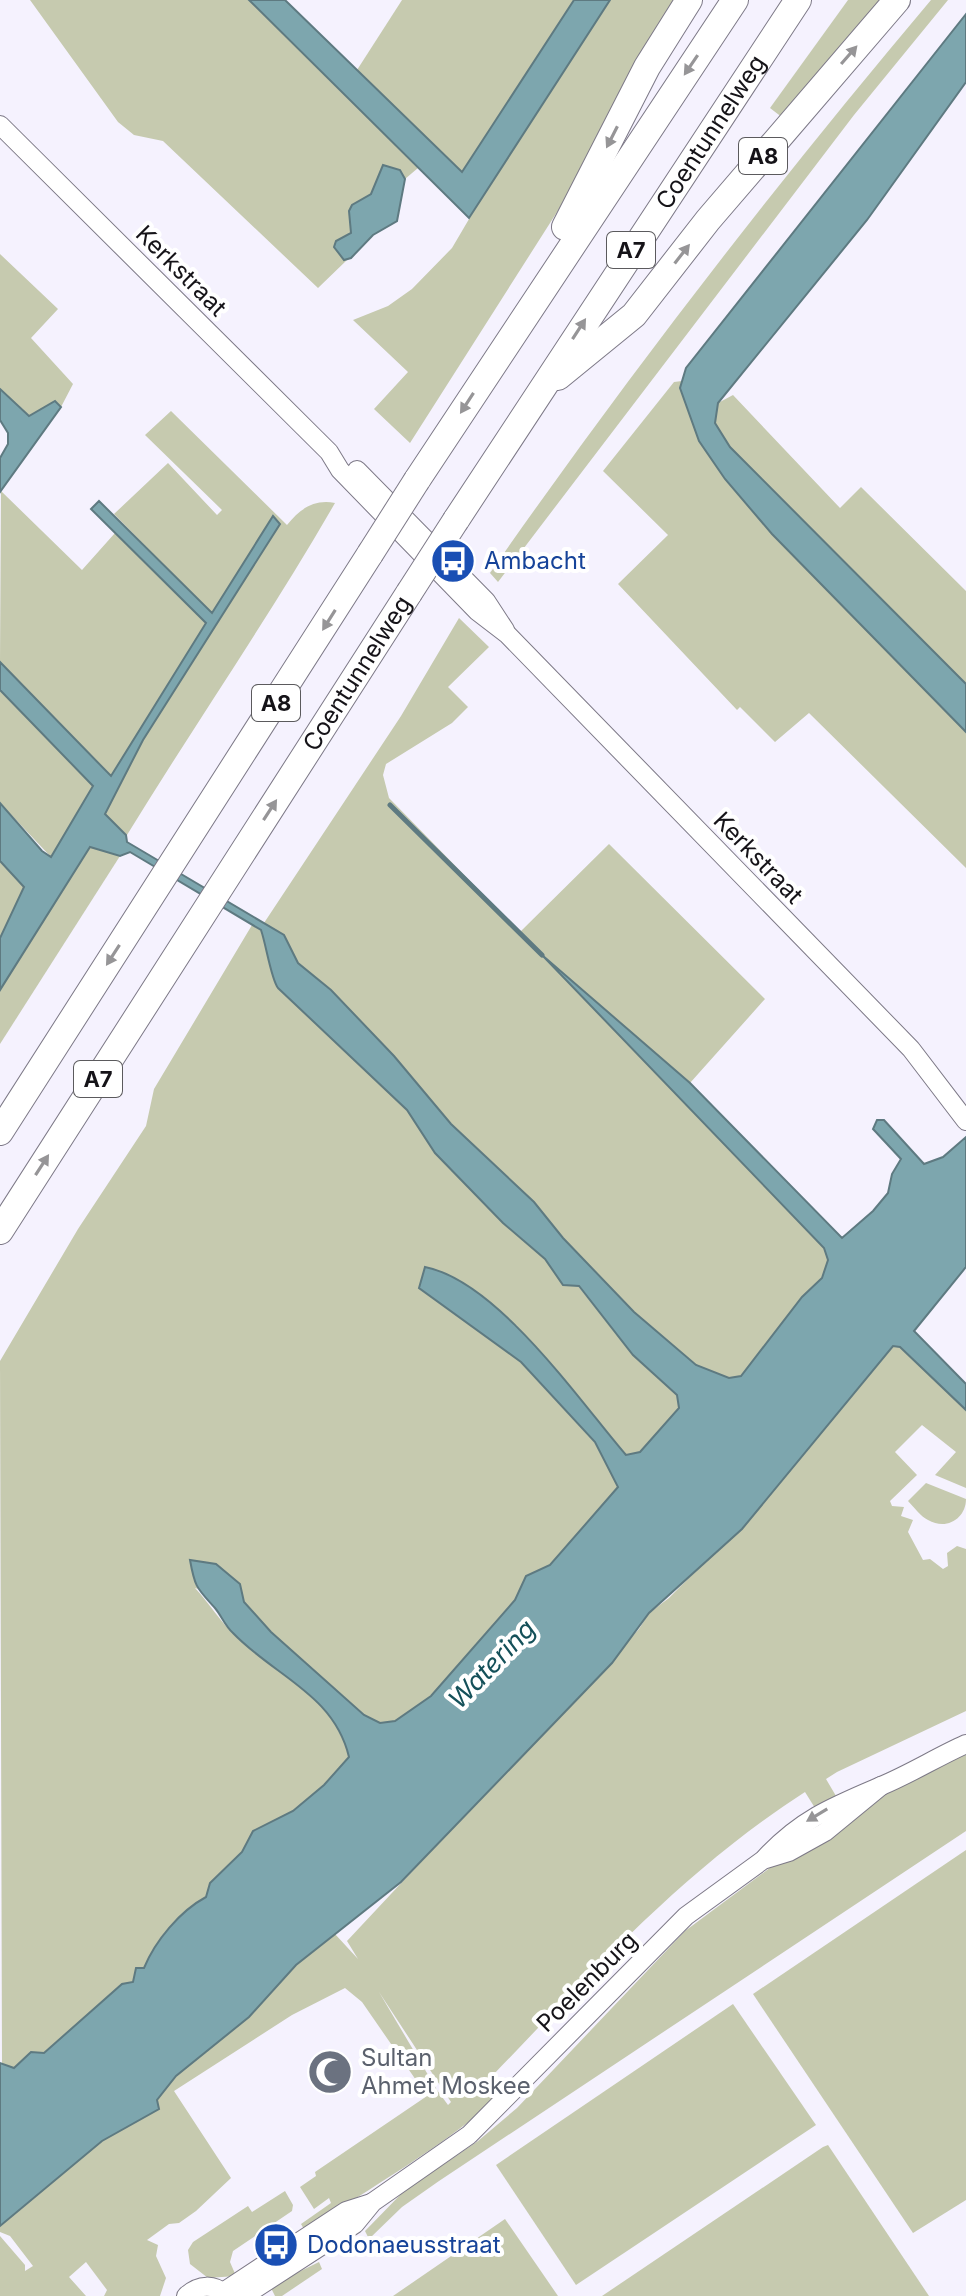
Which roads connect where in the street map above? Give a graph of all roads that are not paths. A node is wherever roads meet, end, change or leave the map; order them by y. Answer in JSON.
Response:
{"nodes":[{"id":1,"x":689,"y":0,"type":"edge"},
{"id":2,"x":735,"y":0,"type":"edge"},
{"id":3,"x":798,"y":0,"type":"edge"},
{"id":4,"x":897,"y":0,"type":"edge"},
{"id":5,"x":0,"y":125,"type":"edge"},
{"id":6,"x":509,"y":337,"type":"junction"},
{"id":7,"x":536,"y":394,"type":"junction"},
{"id":8,"x":966,"y":1121,"type":"edge"},
{"id":9,"x":0,"y":1132,"type":"edge"},
{"id":10,"x":0,"y":1231,"type":"edge"},
{"id":11,"x":966,"y":1744,"type":"edge"},
{"id":12,"x":373,"y":2202,"type":"junction"},
{"id":13,"x":225,"y":2294,"type":"edge"},
{"id":14,"x":186,"y":2296,"type":"edge"},
{"id":15,"x":244,"y":2296,"type":"edge"}],
"edges":[{"from":1,"to":6,"type":"highway","number":"A8","one_way":true},
{"from":2,"to":6,"type":"highway","number":"A8","one_way":true},
{"from":7,"to":3,"type":"highway","name":"Coentunnelweg","number":"A7","one_way":true},
{"from":7,"to":4,"type":"highway","number":"A8","one_way":true},
{"from":5,"to":8,"type":"street","name":"Kerkstraat"},
{"from":6,"to":9,"type":"highway","number":"A8","one_way":true,"bridge":true},
{"from":10,"to":7,"type":"highway","name":"Coentunnelweg","number":"A7","one_way":true,"bridge":true},
{"from":11,"to":12,"type":"street","name":"Poelenburg"},
{"from":12,"to":13,"type":"street","name":"Poelenburg"},
{"from":12,"to":15,"type":"street","name":"Poelenburg"},
{"from":13,"to":14,"type":"street"}]}
